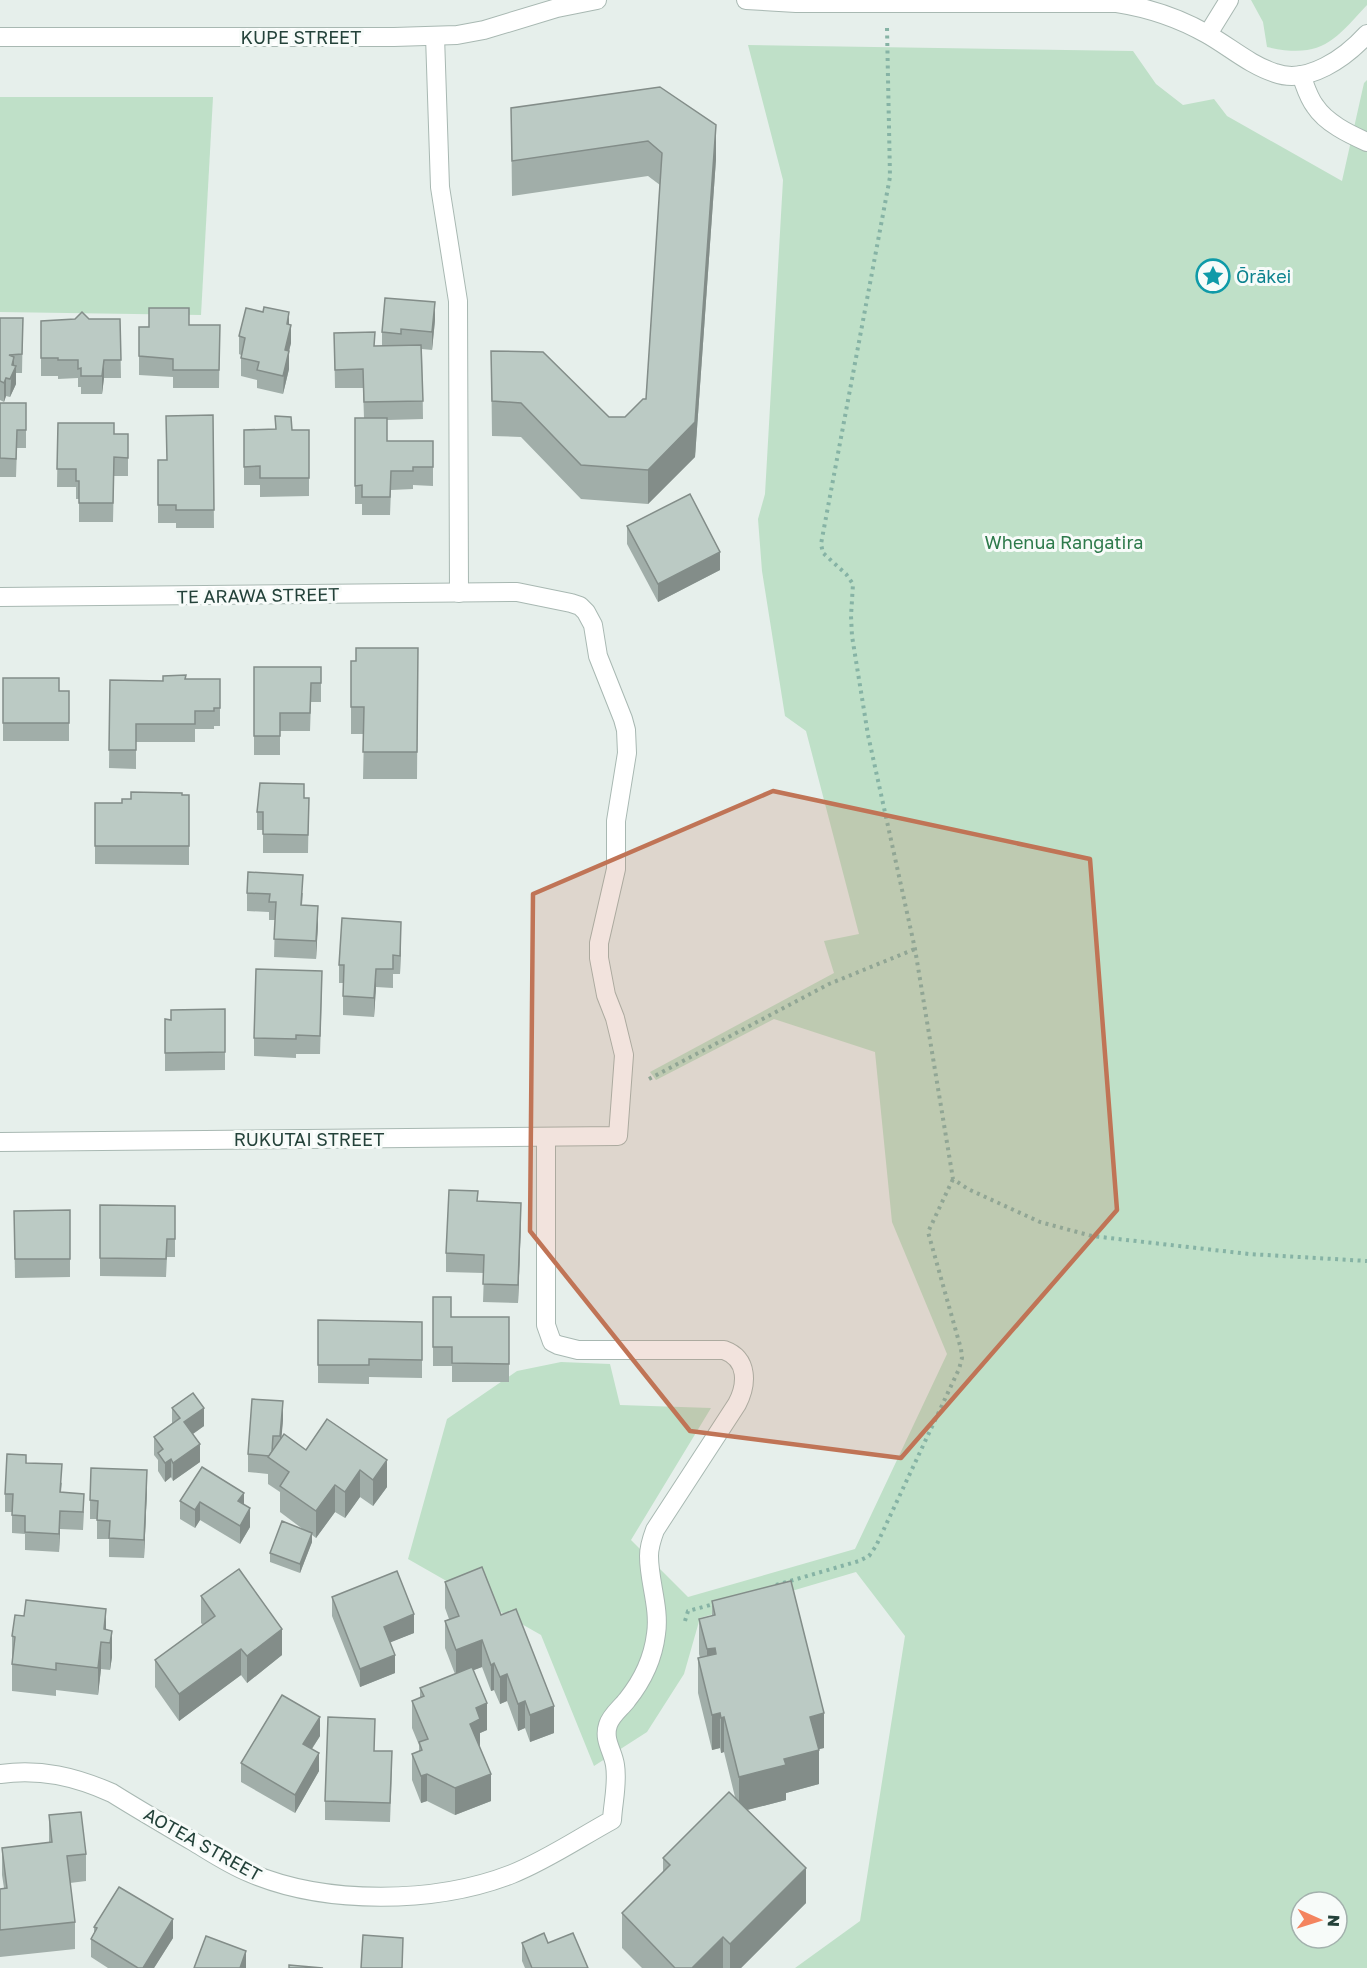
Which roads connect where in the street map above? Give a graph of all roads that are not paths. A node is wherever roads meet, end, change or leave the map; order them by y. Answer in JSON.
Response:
{"nodes":[{"id":1,"x":597,"y":0,"type":"edge"},
{"id":2,"x":746,"y":0,"type":"edge"},
{"id":3,"x":1229,"y":0,"type":"edge"},
{"id":4,"x":1208,"y":34,"type":"junction"},
{"id":5,"x":1367,"y":34,"type":"edge"},
{"id":6,"x":435,"y":36,"type":"junction"},
{"id":7,"x":0,"y":38,"type":"edge"},
{"id":8,"x":1301,"y":75,"type":"junction"},
{"id":9,"x":1367,"y":141,"type":"edge"},
{"id":10,"x":459,"y":593,"type":"junction"},
{"id":11,"x":0,"y":597,"type":"edge"},
{"id":12,"x":618,"y":1136,"type":"joint"},
{"id":13,"x":546,"y":1137,"type":"junction"},
{"id":14,"x":0,"y":1142,"type":"edge"},
{"id":15,"x":0,"y":1774,"type":"edge"}],
"edges":[{"from":1,"to":6,"type":"street","name":"KUPE STREET"},
{"from":2,"to":4,"type":"street"},
{"from":3,"to":4,"type":"street"},
{"from":4,"to":8,"type":"street"},
{"from":5,"to":8,"type":"street"},
{"from":6,"to":7,"type":"street","name":"KUPE STREET"},
{"from":6,"to":10,"type":"street"},
{"from":8,"to":9,"type":"street"},
{"from":10,"to":11,"type":"street","name":"TE ARAWA STREET"},
{"from":10,"to":12,"type":"street","name":"TE ARAWA STREET"},
{"from":12,"to":13,"type":"street","name":"RUKUTAI STREET"},
{"from":13,"to":14,"type":"street","name":"RUKUTAI STREET"},
{"from":13,"to":15,"type":"street","name":"AOTEA STREET"}]}
